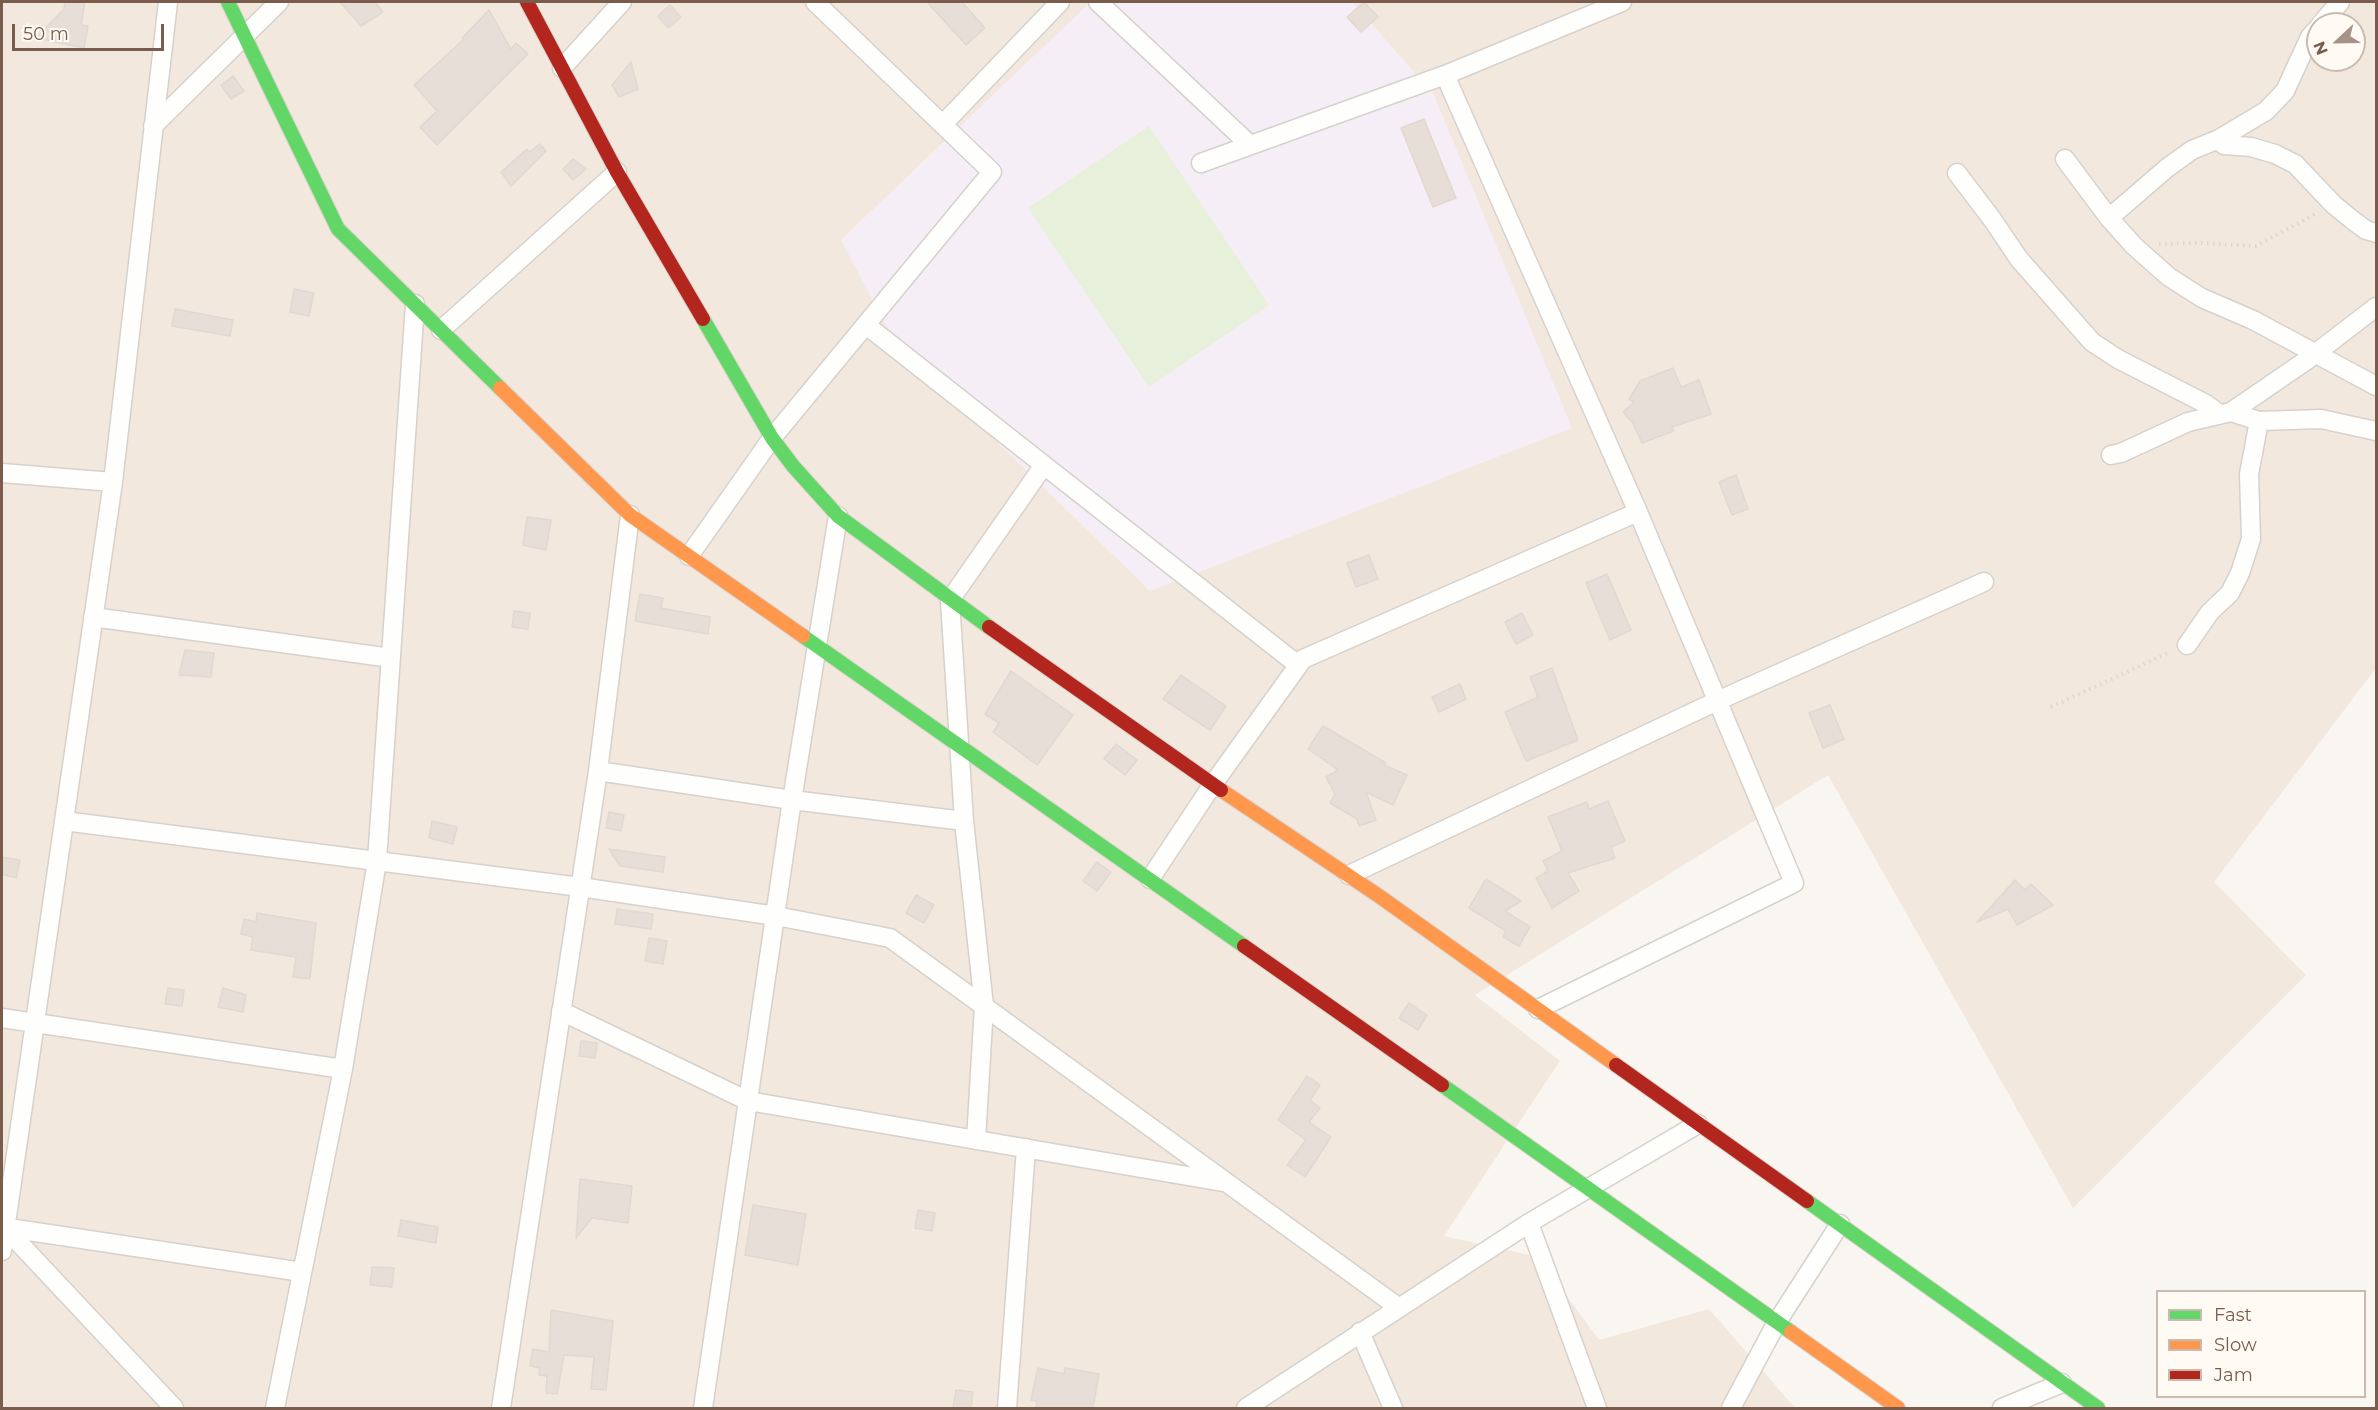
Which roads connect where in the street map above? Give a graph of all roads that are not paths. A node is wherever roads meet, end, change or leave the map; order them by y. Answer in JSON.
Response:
{"nodes":[{"id":1,"x":168,"y":2,"type":"edge"},
{"id":2,"x":228,"y":2,"type":"edge"},
{"id":3,"x":279,"y":2,"type":"edge"},
{"id":4,"x":526,"y":2,"type":"edge"},
{"id":5,"x":622,"y":2,"type":"edge"},
{"id":6,"x":815,"y":2,"type":"edge"},
{"id":7,"x":1060,"y":2,"type":"edge"},
{"id":8,"x":1098,"y":2,"type":"edge"},
{"id":9,"x":1622,"y":2,"type":"edge"},
{"id":10,"x":244,"y":35,"type":"junction"},
{"id":11,"x":2306,"y":46,"type":"edge"},
{"id":12,"x":562,"y":68,"type":"junction"},
{"id":13,"x":1445,"y":75,"type":"junction"},
{"id":14,"x":944,"y":123,"type":"junction"},
{"id":15,"x":153,"y":126,"type":"junction"},
{"id":16,"x":2218,"y":139,"type":"junction"},
{"id":17,"x":1250,"y":145,"type":"junction"},
{"id":18,"x":2065,"y":159,"type":"dead end"},
{"id":19,"x":1201,"y":163,"type":"dead end"},
{"id":20,"x":617,"y":172,"type":"junction"},
{"id":21,"x":1957,"y":173,"type":"dead end"},
{"id":22,"x":2109,"y":218,"type":"junction"},
{"id":23,"x":2376,"y":233,"type":"edge"},
{"id":24,"x":415,"y":304,"type":"junction"},
{"id":25,"x":2376,"y":307,"type":"edge"},
{"id":26,"x":866,"y":325,"type":"junction"},
{"id":27,"x":441,"y":330,"type":"junction"},
{"id":28,"x":2315,"y":354,"type":"junction"},
{"id":29,"x":2376,"y":386,"type":"edge"},
{"id":30,"x":2225,"y":413,"type":"junction"},
{"id":31,"x":2259,"y":421,"type":"junction"},
{"id":32,"x":2376,"y":431,"type":"edge"},
{"id":33,"x":772,"y":438,"type":"junction"},
{"id":34,"x":2111,"y":454,"type":"dead end"},
{"id":35,"x":1044,"y":465,"type":"junction"},
{"id":36,"x":2,"y":473,"type":"edge"},
{"id":37,"x":113,"y":482,"type":"junction"},
{"id":38,"x":1638,"y":512,"type":"junction"},
{"id":39,"x":630,"y":515,"type":"junction"},
{"id":40,"x":838,"y":516,"type":"junction"},
{"id":41,"x":689,"y":556,"type":"junction"},
{"id":42,"x":1984,"y":582,"type":"dead end"},
{"id":43,"x":950,"y":600,"type":"junction"},
{"id":44,"x":93,"y":617,"type":"junction"},
{"id":45,"x":2187,"y":645,"type":"road end"},
{"id":46,"x":818,"y":647,"type":"junction"},
{"id":47,"x":391,"y":658,"type":"junction"},
{"id":48,"x":1298,"y":665,"type":"junction"},
{"id":49,"x":1717,"y":701,"type":"junction"},
{"id":50,"x":959,"y":745,"type":"junction"},
{"id":51,"x":598,"y":771,"type":"junction"},
{"id":52,"x":1213,"y":784,"type":"junction"},
{"id":53,"x":792,"y":801,"type":"junction"},
{"id":54,"x":64,"y":821,"type":"junction"},
{"id":55,"x":964,"y":821,"type":"junction"},
{"id":56,"x":377,"y":861,"type":"junction"},
{"id":57,"x":1349,"y":875,"type":"junction"},
{"id":58,"x":1150,"y":879,"type":"junction"},
{"id":59,"x":580,"y":887,"type":"junction"},
{"id":60,"x":776,"y":916,"type":"junction"},
{"id":61,"x":984,"y":1006,"type":"junction"},
{"id":62,"x":1538,"y":1010,"type":"junction"},
{"id":63,"x":561,"y":1011,"type":"junction"},
{"id":64,"x":2,"y":1018,"type":"edge"},
{"id":65,"x":34,"y":1023,"type":"junction"},
{"id":66,"x":343,"y":1069,"type":"junction"},
{"id":67,"x":748,"y":1101,"type":"junction"},
{"id":68,"x":1698,"y":1124,"type":"junction"},
{"id":69,"x":976,"y":1140,"type":"junction"},
{"id":70,"x":1026,"y":1148,"type":"junction"},
{"id":71,"x":1227,"y":1183,"type":"junction"},
{"id":72,"x":1588,"y":1187,"type":"junction"},
{"id":73,"x":1530,"y":1223,"type":"junction"},
{"id":74,"x":1840,"y":1224,"type":"junction"},
{"id":75,"x":3,"y":1228,"type":"edge"},
{"id":76,"x":2,"y":1251,"type":"edge"},
{"id":77,"x":302,"y":1272,"type":"junction"},
{"id":78,"x":1398,"y":1307,"type":"junction"},
{"id":79,"x":1777,"y":1322,"type":"junction"},
{"id":80,"x":1360,"y":1332,"type":"junction"},
{"id":81,"x":2062,"y":1383,"type":"junction"},
{"id":82,"x":174,"y":1408,"type":"edge"},
{"id":83,"x":275,"y":1408,"type":"edge"},
{"id":84,"x":501,"y":1408,"type":"edge"},
{"id":85,"x":703,"y":1408,"type":"edge"},
{"id":86,"x":1007,"y":1408,"type":"edge"},
{"id":87,"x":1246,"y":1408,"type":"edge"},
{"id":88,"x":1393,"y":1408,"type":"edge"},
{"id":89,"x":1598,"y":1408,"type":"edge"},
{"id":90,"x":1731,"y":1408,"type":"edge"},
{"id":91,"x":1898,"y":1408,"type":"edge"},
{"id":92,"x":2002,"y":1408,"type":"edge"},
{"id":93,"x":2098,"y":1408,"type":"edge"}],
"edges":[{"from":1,"to":15,"type":"street"},
{"from":2,"to":10,"type":"street"},
{"from":3,"to":10,"type":"street"},
{"from":4,"to":12,"type":"street"},
{"from":5,"to":12,"type":"street"},
{"from":6,"to":14,"type":"street"},
{"from":7,"to":14,"type":"street"},
{"from":8,"to":17,"type":"street"},
{"from":9,"to":13,"type":"street"},
{"from":10,"to":15,"type":"street"},
{"from":10,"to":24,"type":"street"},
{"from":11,"to":16,"type":"street"},
{"from":12,"to":20,"type":"street"},
{"from":13,"to":17,"type":"street"},
{"from":13,"to":38,"type":"street"},
{"from":14,"to":26,"type":"street"},
{"from":15,"to":37,"type":"street"},
{"from":16,"to":22,"type":"street"},
{"from":16,"to":23,"type":"street"},
{"from":17,"to":19,"type":"street"},
{"from":18,"to":22,"type":"street"},
{"from":20,"to":27,"type":"street"},
{"from":20,"to":33,"type":"street"},
{"from":21,"to":30,"type":"street"},
{"from":22,"to":28,"type":"street"},
{"from":24,"to":27,"type":"street"},
{"from":24,"to":47,"type":"street"},
{"from":25,"to":28,"type":"street"},
{"from":26,"to":33,"type":"street"},
{"from":26,"to":35,"type":"street"},
{"from":27,"to":39,"type":"street"},
{"from":28,"to":29,"type":"street"},
{"from":28,"to":30,"type":"street"},
{"from":30,"to":31,"type":"street"},
{"from":30,"to":34,"type":"street"},
{"from":31,"to":32,"type":"street"},
{"from":31,"to":45,"type":"street"},
{"from":33,"to":40,"type":"street"},
{"from":33,"to":41,"type":"street"},
{"from":35,"to":43,"type":"street"},
{"from":35,"to":48,"type":"street"},
{"from":36,"to":37,"type":"street"},
{"from":37,"to":44,"type":"street"},
{"from":38,"to":48,"type":"street"},
{"from":38,"to":49,"type":"street"},
{"from":39,"to":41,"type":"street"},
{"from":39,"to":51,"type":"street"},
{"from":40,"to":43,"type":"street"},
{"from":40,"to":46,"type":"street"},
{"from":41,"to":46,"type":"street"},
{"from":42,"to":49,"type":"street"},
{"from":43,"to":50,"type":"street"},
{"from":43,"to":52,"type":"street"},
{"from":44,"to":47,"type":"street"},
{"from":44,"to":54,"type":"street"},
{"from":46,"to":50,"type":"street"},
{"from":46,"to":53,"type":"street"},
{"from":47,"to":56,"type":"street"},
{"from":48,"to":52,"type":"street"},
{"from":49,"to":57,"type":"street"},
{"from":49,"to":62,"type":"street"},
{"from":50,"to":55,"type":"street"},
{"from":50,"to":58,"type":"street"},
{"from":51,"to":53,"type":"street"},
{"from":51,"to":59,"type":"street"},
{"from":52,"to":57,"type":"street"},
{"from":52,"to":58,"type":"street"},
{"from":53,"to":55,"type":"street"},
{"from":53,"to":60,"type":"street"},
{"from":54,"to":56,"type":"street"},
{"from":54,"to":65,"type":"street"},
{"from":55,"to":61,"type":"street"},
{"from":56,"to":59,"type":"street"},
{"from":56,"to":66,"type":"street"},
{"from":57,"to":62,"type":"street"},
{"from":58,"to":72,"type":"street"},
{"from":59,"to":60,"type":"street"},
{"from":59,"to":63,"type":"street"},
{"from":60,"to":61,"type":"street"},
{"from":60,"to":67,"type":"street"},
{"from":61,"to":69,"type":"street"},
{"from":61,"to":71,"type":"street"},
{"from":62,"to":68,"type":"street"},
{"from":63,"to":67,"type":"street"},
{"from":63,"to":84,"type":"street"},
{"from":64,"to":65,"type":"street"},
{"from":65,"to":66,"type":"street"},
{"from":65,"to":75,"type":"street"},
{"from":66,"to":77,"type":"street"},
{"from":67,"to":69,"type":"street"},
{"from":67,"to":85,"type":"street"},
{"from":68,"to":72,"type":"street"},
{"from":68,"to":74,"type":"street"},
{"from":69,"to":70,"type":"street"},
{"from":70,"to":71,"type":"street"},
{"from":70,"to":86,"type":"street"},
{"from":71,"to":78,"type":"street"},
{"from":72,"to":73,"type":"street"},
{"from":72,"to":79,"type":"street"},
{"from":73,"to":78,"type":"street"},
{"from":73,"to":89,"type":"street"},
{"from":74,"to":79,"type":"street"},
{"from":74,"to":81,"type":"street"},
{"from":75,"to":76,"type":"street"},
{"from":75,"to":77,"type":"street"},
{"from":75,"to":82,"type":"street"},
{"from":77,"to":83,"type":"street"},
{"from":78,"to":80,"type":"street"},
{"from":79,"to":90,"type":"street"},
{"from":79,"to":91,"type":"street"},
{"from":80,"to":87,"type":"street"},
{"from":80,"to":88,"type":"street"},
{"from":81,"to":92,"type":"street"},
{"from":81,"to":93,"type":"street"}]}
